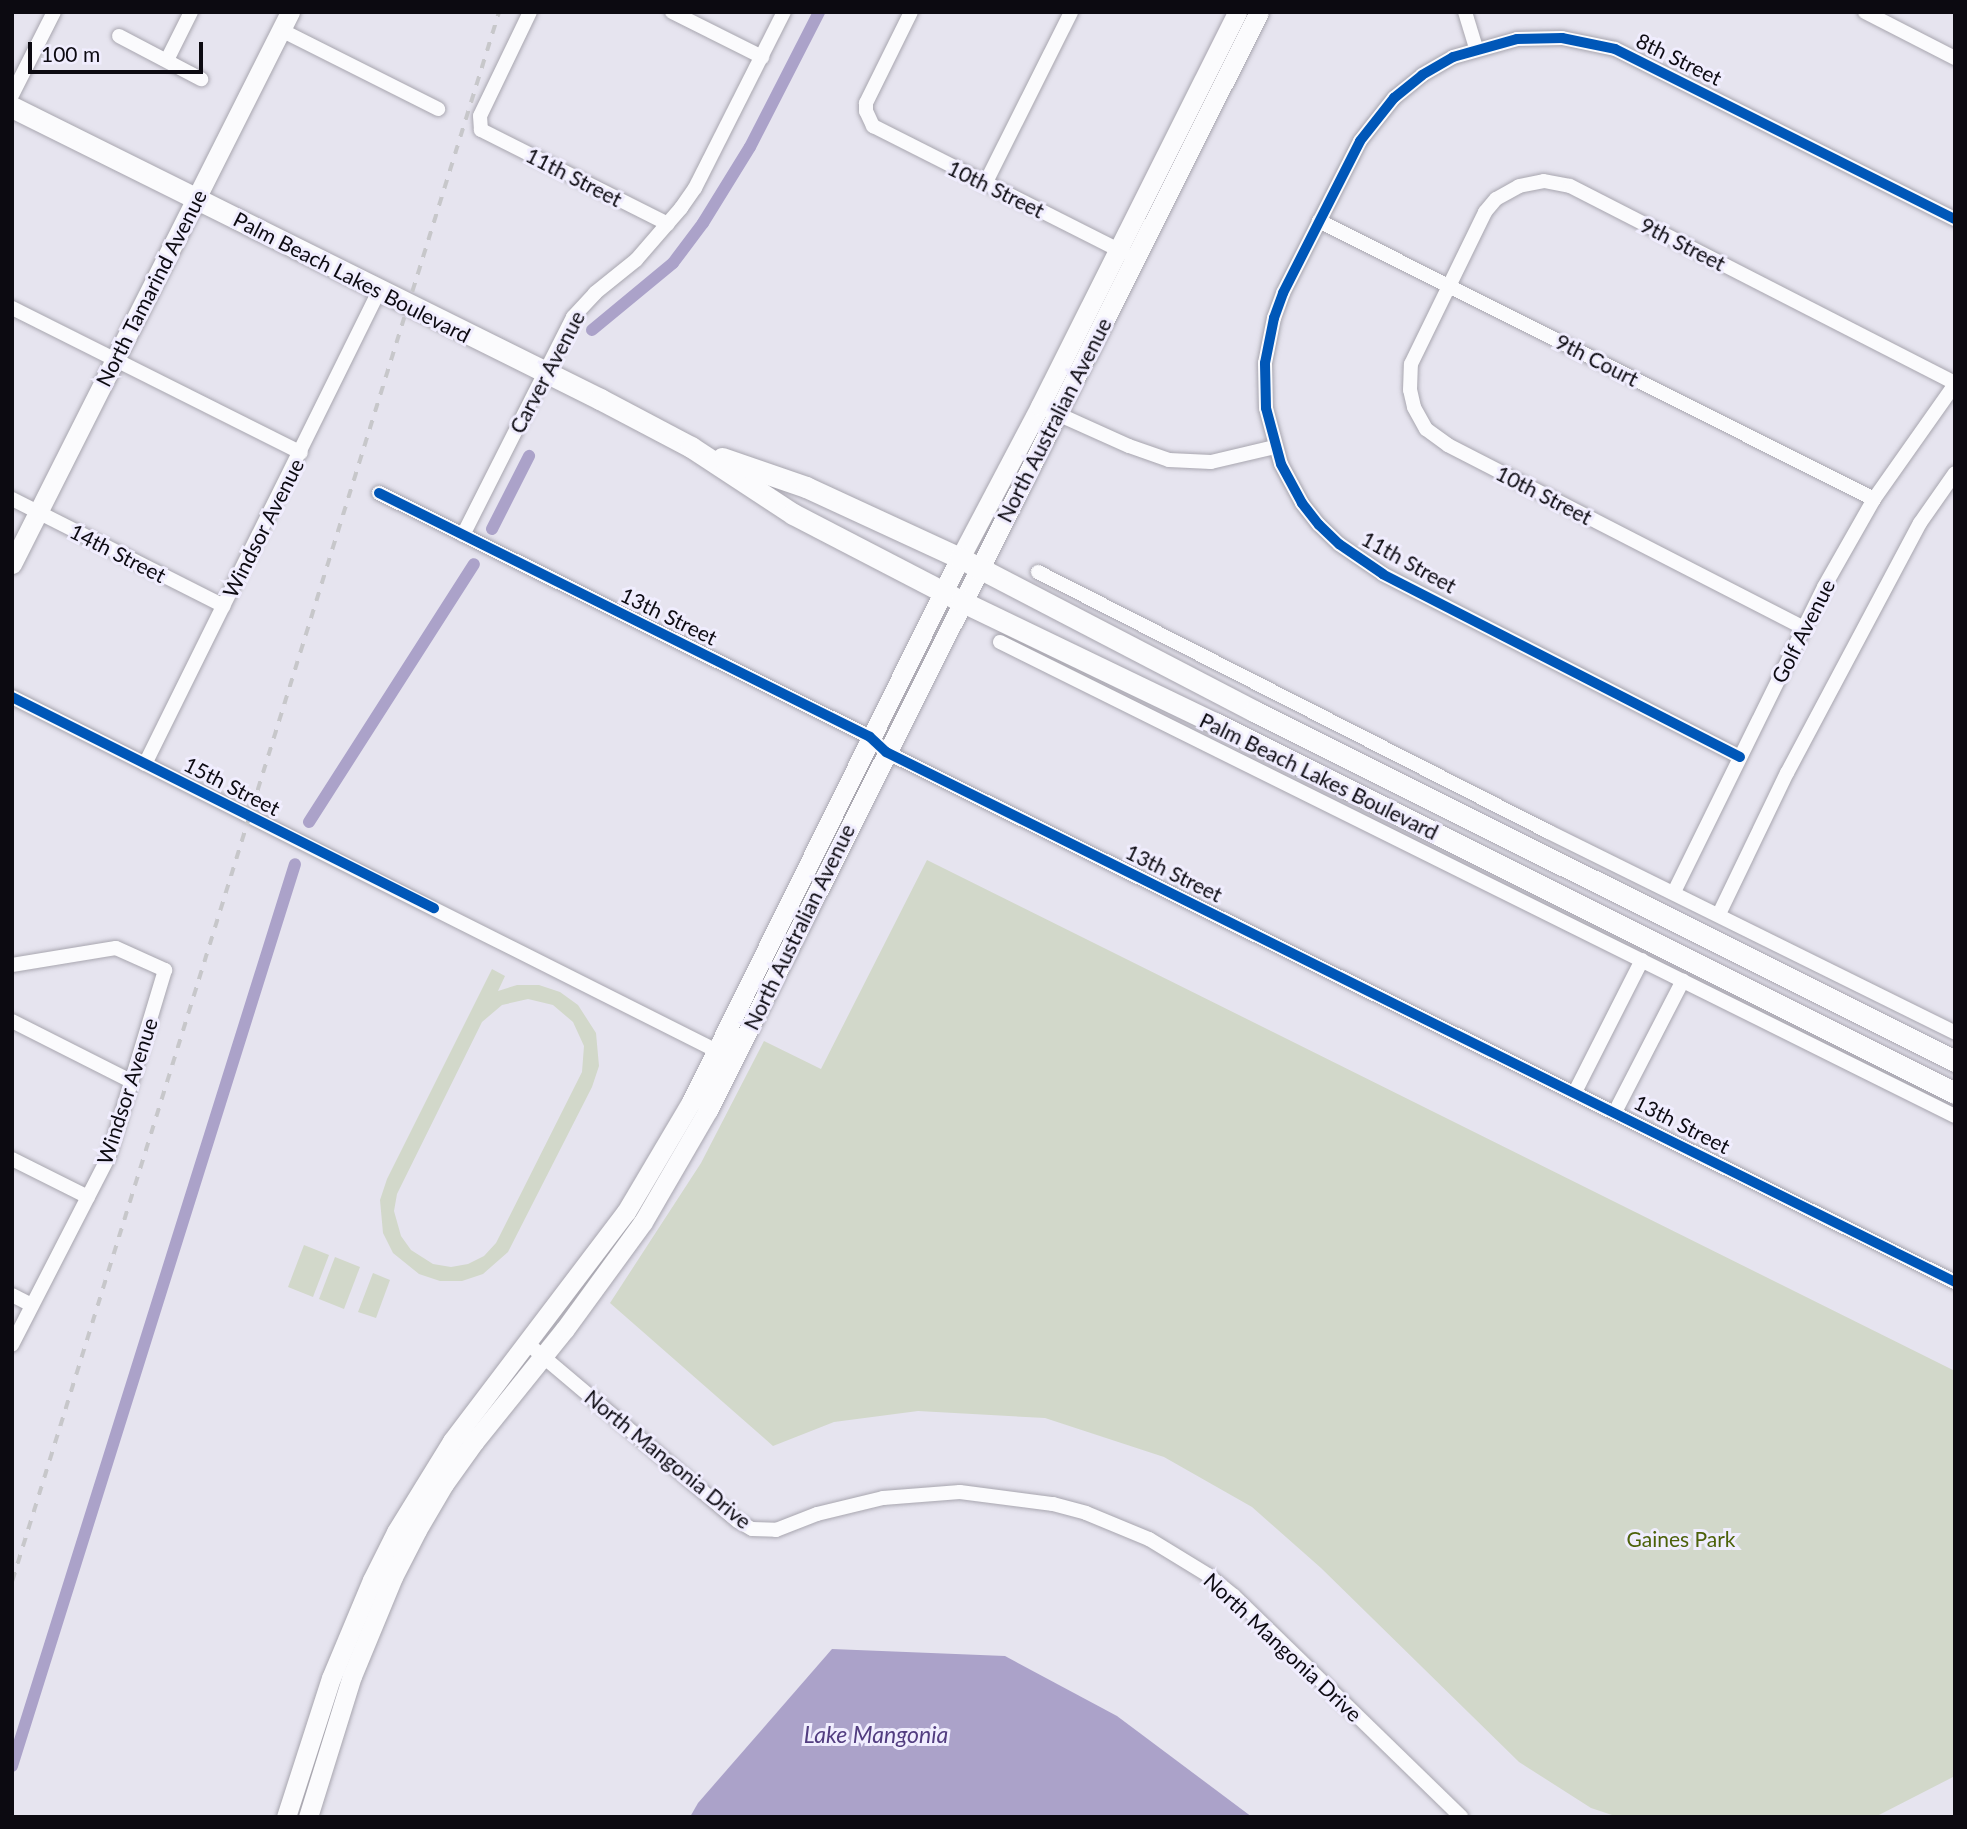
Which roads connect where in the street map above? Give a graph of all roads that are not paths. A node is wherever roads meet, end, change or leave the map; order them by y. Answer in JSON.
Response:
{"nodes":[{"id":1,"x":54,"y":12,"type":"edge"},
{"id":2,"x":191,"y":12,"type":"edge"},
{"id":3,"x":290,"y":12,"type":"edge"},
{"id":4,"x":530,"y":12,"type":"edge"},
{"id":5,"x":673,"y":12,"type":"edge"},
{"id":6,"x":784,"y":12,"type":"edge"},
{"id":7,"x":911,"y":12,"type":"edge"},
{"id":8,"x":1071,"y":12,"type":"edge"},
{"id":9,"x":1237,"y":12,"type":"edge"},
{"id":10,"x":1259,"y":12,"type":"edge"},
{"id":11,"x":1465,"y":12,"type":"edge"},
{"id":12,"x":1866,"y":12,"type":"edge"},
{"id":13,"x":281,"y":30,"type":"junction"},
{"id":14,"x":119,"y":36,"type":"dead end"},
{"id":15,"x":1476,"y":48,"type":"junction"},
{"id":16,"x":762,"y":57,"type":"junction"},
{"id":17,"x":1955,"y":58,"type":"edge"},
{"id":18,"x":167,"y":60,"type":"junction"},
{"id":19,"x":201,"y":79,"type":"dead end"},
{"id":20,"x":12,"y":95,"type":"edge"},
{"id":21,"x":12,"y":107,"type":"edge"},
{"id":22,"x":438,"y":109,"type":"dead end"},
{"id":23,"x":985,"y":184,"type":"junction"},
{"id":24,"x":196,"y":199,"type":"junction"},
{"id":25,"x":1955,"y":219,"type":"edge"},
{"id":26,"x":1319,"y":220,"type":"junction"},
{"id":27,"x":668,"y":224,"type":"junction"},
{"id":28,"x":1118,"y":250,"type":"junction"},
{"id":29,"x":1136,"y":259,"type":"junction"},
{"id":30,"x":1448,"y":285,"type":"junction"},
{"id":31,"x":379,"y":291,"type":"junction"},
{"id":32,"x":12,"y":308,"type":"edge"},
{"id":33,"x":115,"y":360,"type":"junction"},
{"id":34,"x":544,"y":373,"type":"junction"},
{"id":35,"x":1955,"y":383,"type":"edge"},
{"id":36,"x":1049,"y":410,"type":"junction"},
{"id":37,"x":691,"y":447,"type":"junction"},
{"id":38,"x":1275,"y":447,"type":"junction"},
{"id":39,"x":301,"y":453,"type":"junction"},
{"id":40,"x":1955,"y":473,"type":"edge"},
{"id":41,"x":379,"y":493,"type":"dead end"},
{"id":42,"x":12,"y":499,"type":"edge"},
{"id":43,"x":1874,"y":499,"type":"junction"},
{"id":44,"x":38,"y":512,"type":"junction"},
{"id":45,"x":463,"y":535,"type":"junction"},
{"id":46,"x":969,"y":563,"type":"junction"},
{"id":47,"x":12,"y":564,"type":"edge"},
{"id":48,"x":1038,"y":572,"type":"dead end"},
{"id":49,"x":952,"y":597,"type":"junction"},
{"id":50,"x":224,"y":606,"type":"junction"},
{"id":51,"x":1804,"y":628,"type":"junction"},
{"id":52,"x":1000,"y":642,"type":"dead end"},
{"id":53,"x":1094,"y":678,"type":"junction"},
{"id":54,"x":1265,"y":688,"type":"junction"},
{"id":55,"x":12,"y":697,"type":"edge"},
{"id":56,"x":1254,"y":711,"type":"junction"},
{"id":57,"x":870,"y":737,"type":"junction"},
{"id":58,"x":1330,"y":749,"type":"junction"},
{"id":59,"x":886,"y":752,"type":"junction"},
{"id":60,"x":1740,"y":757,"type":"junction"},
{"id":61,"x":145,"y":764,"type":"junction"},
{"id":62,"x":1318,"y":775,"type":"junction"},
{"id":63,"x":1549,"y":832,"type":"junction"},
{"id":64,"x":1538,"y":853,"type":"junction"},
{"id":65,"x":1525,"y":877,"type":"junction"},
{"id":66,"x":1674,"y":892,"type":"junction"},
{"id":67,"x":1514,"y":898,"type":"junction"},
{"id":68,"x":1719,"y":914,"type":"junction"},
{"id":69,"x":1642,"y":960,"type":"junction"},
{"id":70,"x":12,"y":965,"type":"edge"},
{"id":71,"x":1684,"y":980,"type":"junction"},
{"id":72,"x":12,"y":1021,"type":"edge"},
{"id":73,"x":1955,"y":1033,"type":"edge"},
{"id":74,"x":726,"y":1055,"type":"junction"},
{"id":75,"x":1955,"y":1061,"type":"edge"},
{"id":76,"x":131,"y":1081,"type":"junction"},
{"id":77,"x":1575,"y":1092,"type":"junction"},
{"id":78,"x":1955,"y":1093,"type":"edge"},
{"id":79,"x":1615,"y":1112,"type":"junction"},
{"id":80,"x":1955,"y":1116,"type":"edge"},
{"id":81,"x":12,"y":1159,"type":"edge"},
{"id":82,"x":88,"y":1197,"type":"junction"},
{"id":83,"x":1955,"y":1282,"type":"edge"},
{"id":84,"x":12,"y":1295,"type":"edge"},
{"id":85,"x":32,"y":1305,"type":"junction"},
{"id":86,"x":527,"y":1343,"type":"junction"},
{"id":87,"x":12,"y":1345,"type":"edge"},
{"id":88,"x":542,"y":1356,"type":"junction"},
{"id":89,"x":286,"y":1817,"type":"edge"},
{"id":90,"x":308,"y":1817,"type":"edge"},
{"id":91,"x":1461,"y":1817,"type":"edge"}],
"edges":[{"from":1,"to":20,"type":"street"},
{"from":2,"to":18,"type":"street"},
{"from":3,"to":13,"type":"main road","name":"North Tamarind Avenue"},
{"from":4,"to":27,"type":"street","name":"11th Street"},
{"from":5,"to":16,"type":"street"},
{"from":6,"to":16,"type":"street","name":"Carver Avenue"},
{"from":7,"to":23,"type":"street","name":"10th Street"},
{"from":8,"to":23,"type":"street"},
{"from":9,"to":28,"type":"main road","name":"North Australian Avenue"},
{"from":10,"to":29,"type":"main road","name":"North Australian Avenue"},
{"from":11,"to":15,"type":"street"},
{"from":12,"to":17,"type":"street"},
{"from":13,"to":22,"type":"street"},
{"from":13,"to":24,"type":"main road","name":"North Tamarind Avenue"},
{"from":14,"to":18,"type":"street"},
{"from":15,"to":25,"type":"street","name":"8th Street"},
{"from":15,"to":26,"type":"street","name":"8th Street"},
{"from":16,"to":27,"type":"street","name":"Carver Avenue"},
{"from":18,"to":19,"type":"street"},
{"from":21,"to":24,"type":"main road","name":"Palm Beach Lakes Boulevard"},
{"from":23,"to":28,"type":"street","name":"10th Street"},
{"from":24,"to":31,"type":"main road","name":"Palm Beach Lakes Boulevard"},
{"from":24,"to":33,"type":"main road","name":"North Tamarind Avenue"},
{"from":26,"to":30,"type":"street","name":"9th Court"},
{"from":26,"to":38,"type":"street","name":"11th Street"},
{"from":27,"to":34,"type":"street","name":"Carver Avenue"},
{"from":28,"to":29,"type":"street","name":"10th Street"},
{"from":28,"to":36,"type":"main road","name":"North Australian Avenue"},
{"from":29,"to":36,"type":"main road","name":"North Australian Avenue"},
{"from":30,"to":35,"type":"street","name":"9th Street"},
{"from":30,"to":43,"type":"street","name":"9th Court"},
{"from":30,"to":51,"type":"street","name":"10th Street"},
{"from":31,"to":34,"type":"main road","name":"Palm Beach Lakes Boulevard"},
{"from":31,"to":39,"type":"street","name":"Windsor Avenue"},
{"from":32,"to":33,"type":"street"},
{"from":33,"to":39,"type":"street"},
{"from":33,"to":44,"type":"main road","name":"North Tamarind Avenue"},
{"from":34,"to":37,"type":"main road","name":"Palm Beach Lakes Boulevard"},
{"from":34,"to":45,"type":"street","name":"Carver Avenue"},
{"from":35,"to":43,"type":"street","name":"Golf Avenue"},
{"from":36,"to":38,"type":"street"},
{"from":36,"to":46,"type":"main road","name":"North Australian Avenue"},
{"from":37,"to":46,"type":"main road","name":"Palm Beach Lakes Boulevard"},
{"from":37,"to":49,"type":"main road","name":"Palm Beach Lakes Boulevard"},
{"from":38,"to":60,"type":"street","name":"11th Street"},
{"from":39,"to":50,"type":"street","name":"Windsor Avenue"},
{"from":40,"to":68,"type":"street"},
{"from":41,"to":45,"type":"street","name":"13th Street"},
{"from":42,"to":44,"type":"street","name":"14th Street"},
{"from":43,"to":51,"type":"street","name":"Golf Avenue"},
{"from":44,"to":47,"type":"main road","name":"North Tamarind Avenue"},
{"from":44,"to":50,"type":"street","name":"14th Street"},
{"from":45,"to":57,"type":"street","name":"13th Street"},
{"from":46,"to":49,"type":"main road","name":"North Australian Avenue"},
{"from":46,"to":56,"type":"main road","name":"Palm Beach Lakes Boulevard"},
{"from":48,"to":54,"type":"street"},
{"from":49,"to":53,"type":"main road","name":"Palm Beach Lakes Boulevard"},
{"from":49,"to":57,"type":"main road","name":"North Australian Avenue"},
{"from":49,"to":59,"type":"main road","name":"North Australian Avenue"},
{"from":50,"to":61,"type":"street","name":"Windsor Avenue"},
{"from":51,"to":60,"type":"street","name":"Golf Avenue"},
{"from":52,"to":53,"type":"street"},
{"from":53,"to":62,"type":"main road","name":"Palm Beach Lakes Boulevard"},
{"from":53,"to":67,"type":"street"},
{"from":54,"to":56,"type":"street"},
{"from":54,"to":63,"type":"street"},
{"from":55,"to":61,"type":"street","name":"15th Street"},
{"from":56,"to":58,"type":"main road","name":"Palm Beach Lakes Boulevard"},
{"from":57,"to":59,"type":"street","name":"13th Street"},
{"from":57,"to":74,"type":"main road","name":"North Australian Avenue"},
{"from":58,"to":62,"type":"main road"},
{"from":58,"to":64,"type":"main road","name":"Palm Beach Lakes Boulevard"},
{"from":59,"to":74,"type":"main road","name":"North Australian Avenue"},
{"from":59,"to":77,"type":"street","name":"13th Street"},
{"from":60,"to":66,"type":"street","name":"Golf Avenue"},
{"from":61,"to":74,"type":"street","name":"15th Street"},
{"from":62,"to":65,"type":"main road","name":"Palm Beach Lakes Boulevard"},
{"from":63,"to":64,"type":"street"},
{"from":63,"to":66,"type":"street"},
{"from":64,"to":75,"type":"main road","name":"Palm Beach Lakes Boulevard"},
{"from":65,"to":67,"type":"street"},
{"from":65,"to":78,"type":"main road","name":"Palm Beach Lakes Boulevard"},
{"from":66,"to":68,"type":"street"},
{"from":67,"to":69,"type":"street"},
{"from":68,"to":73,"type":"street"},
{"from":69,"to":71,"type":"street"},
{"from":69,"to":77,"type":"street"},
{"from":70,"to":76,"type":"street","name":"Windsor Avenue"},
{"from":71,"to":79,"type":"street"},
{"from":71,"to":80,"type":"street"},
{"from":72,"to":76,"type":"street"},
{"from":74,"to":86,"type":"main road","name":"North Australian Avenue"},
{"from":74,"to":88,"type":"main road","name":"North Australian Avenue"},
{"from":76,"to":82,"type":"street","name":"Windsor Avenue"},
{"from":77,"to":79,"type":"street","name":"13th Street"},
{"from":79,"to":83,"type":"street","name":"13th Street"},
{"from":81,"to":82,"type":"street"},
{"from":82,"to":85,"type":"street","name":"Windsor Avenue"},
{"from":84,"to":85,"type":"street"},
{"from":85,"to":87,"type":"street","name":"Windsor Avenue"},
{"from":86,"to":88,"type":"street","name":"North Mangonia Drive"},
{"from":86,"to":89,"type":"main road","name":"North Australian Avenue"},
{"from":88,"to":90,"type":"main road","name":"North Australian Avenue"},
{"from":88,"to":91,"type":"street","name":"North Mangonia Drive"}]}
